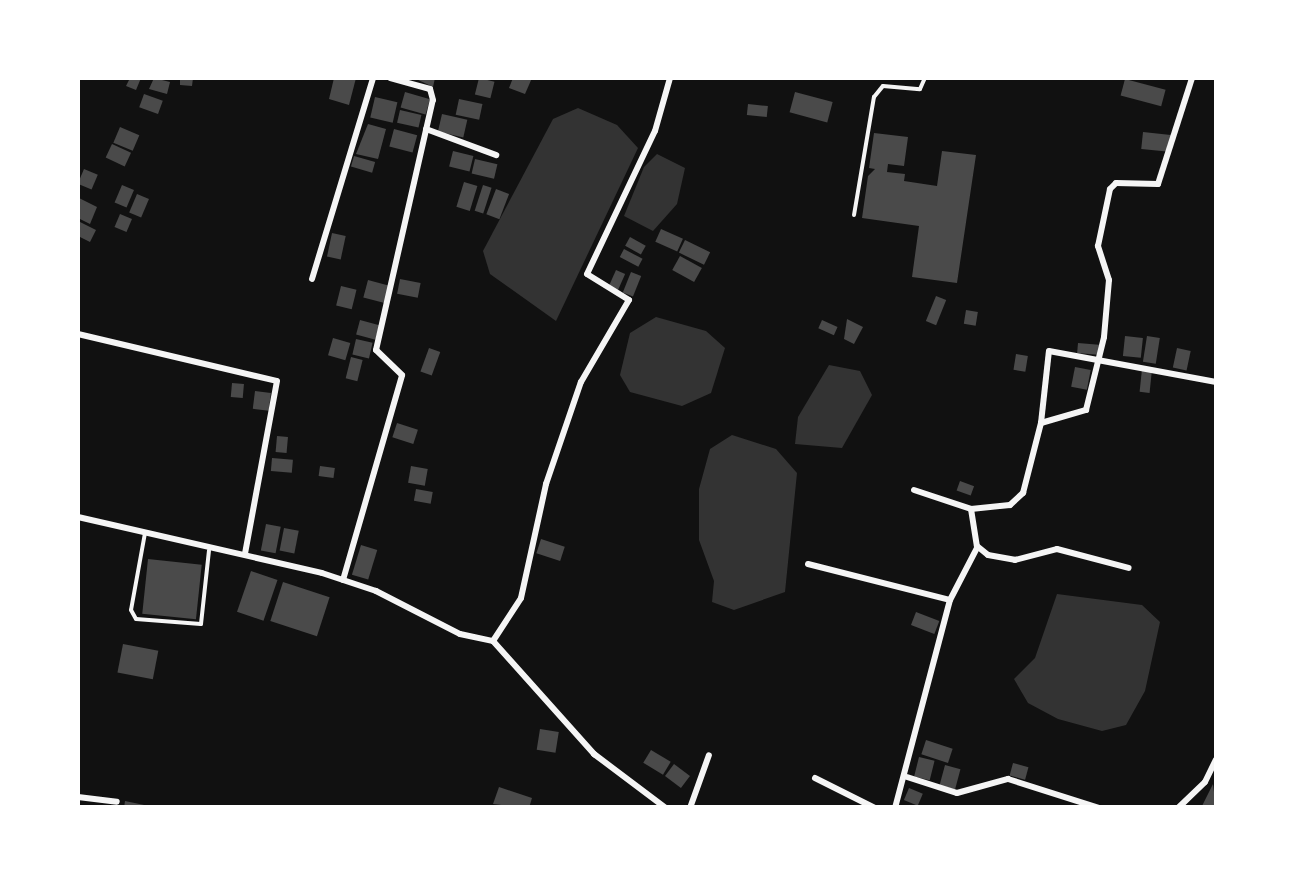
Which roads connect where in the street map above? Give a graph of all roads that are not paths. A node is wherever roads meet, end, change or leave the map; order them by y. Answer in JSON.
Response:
{"nodes":[{"id":1,"x":374,"y":78,"type":"edge"},
{"id":2,"x":390,"y":78,"type":"edge"},
{"id":3,"x":670,"y":78,"type":"edge"},
{"id":4,"x":925,"y":78,"type":"edge"},
{"id":5,"x":1192,"y":78,"type":"edge"},
{"id":6,"x":426,"y":129,"type":"junction"},
{"id":7,"x":496,"y":155,"type":"dead end"},
{"id":8,"x":854,"y":215,"type":"dead end"},
{"id":9,"x":312,"y":279,"type":"dead end"},
{"id":10,"x":78,"y":334,"type":"edge"},
{"id":11,"x":1101,"y":356,"type":"junction"},
{"id":12,"x":1216,"y":382,"type":"edge"},
{"id":13,"x":1041,"y":423,"type":"junction"},
{"id":14,"x":914,"y":490,"type":"dead end"},
{"id":15,"x":971,"y":509,"type":"junction"},
{"id":16,"x":78,"y":517,"type":"edge"},
{"id":17,"x":146,"y":530,"type":"junction"},
{"id":18,"x":209,"y":545,"type":"junction"},
{"id":19,"x":977,"y":548,"type":"junction"},
{"id":20,"x":245,"y":554,"type":"junction"},
{"id":21,"x":808,"y":564,"type":"dead end"},
{"id":22,"x":1129,"y":568,"type":"dead end"},
{"id":23,"x":343,"y":580,"type":"junction"},
{"id":24,"x":950,"y":600,"type":"junction"},
{"id":25,"x":493,"y":640,"type":"junction"},
{"id":26,"x":709,"y":755,"type":"dead end"},
{"id":27,"x":1216,"y":759,"type":"edge"},
{"id":28,"x":906,"y":776,"type":"junction"},
{"id":29,"x":815,"y":778,"type":"dead end"},
{"id":30,"x":78,"y":797,"type":"edge"},
{"id":31,"x":117,"y":802,"type":"dead end"},
{"id":32,"x":666,"y":808,"type":"edge"},
{"id":33,"x":690,"y":808,"type":"edge"},
{"id":34,"x":875,"y":808,"type":"edge"},
{"id":35,"x":895,"y":808,"type":"edge"},
{"id":36,"x":1100,"y":808,"type":"edge"},
{"id":37,"x":1178,"y":808,"type":"edge"}],
"edges":[{"from":1,"to":9,"type":"street"},
{"from":2,"to":6,"type":"street"},
{"from":3,"to":25,"type":"street"},
{"from":4,"to":8,"type":"lane"},
{"from":5,"to":11,"type":"street"},
{"from":6,"to":7,"type":"street"},
{"from":6,"to":23,"type":"street"},
{"from":10,"to":20,"type":"street"},
{"from":11,"to":12,"type":"street"},
{"from":11,"to":13,"type":"street"},
{"from":11,"to":13,"type":"street"},
{"from":13,"to":15,"type":"street"},
{"from":14,"to":15,"type":"street"},
{"from":15,"to":19,"type":"street"},
{"from":16,"to":17,"type":"street"},
{"from":17,"to":18,"type":"street"},
{"from":17,"to":18,"type":"lane"},
{"from":18,"to":20,"type":"street"},
{"from":19,"to":22,"type":"street"},
{"from":19,"to":24,"type":"street"},
{"from":20,"to":23,"type":"street"},
{"from":21,"to":24,"type":"street"},
{"from":23,"to":25,"type":"street"},
{"from":24,"to":28,"type":"street"},
{"from":25,"to":32,"type":"street"},
{"from":26,"to":33,"type":"street"},
{"from":27,"to":37,"type":"street"},
{"from":28,"to":35,"type":"street"},
{"from":28,"to":36,"type":"street"},
{"from":29,"to":34,"type":"street"},
{"from":30,"to":31,"type":"street"}]}
